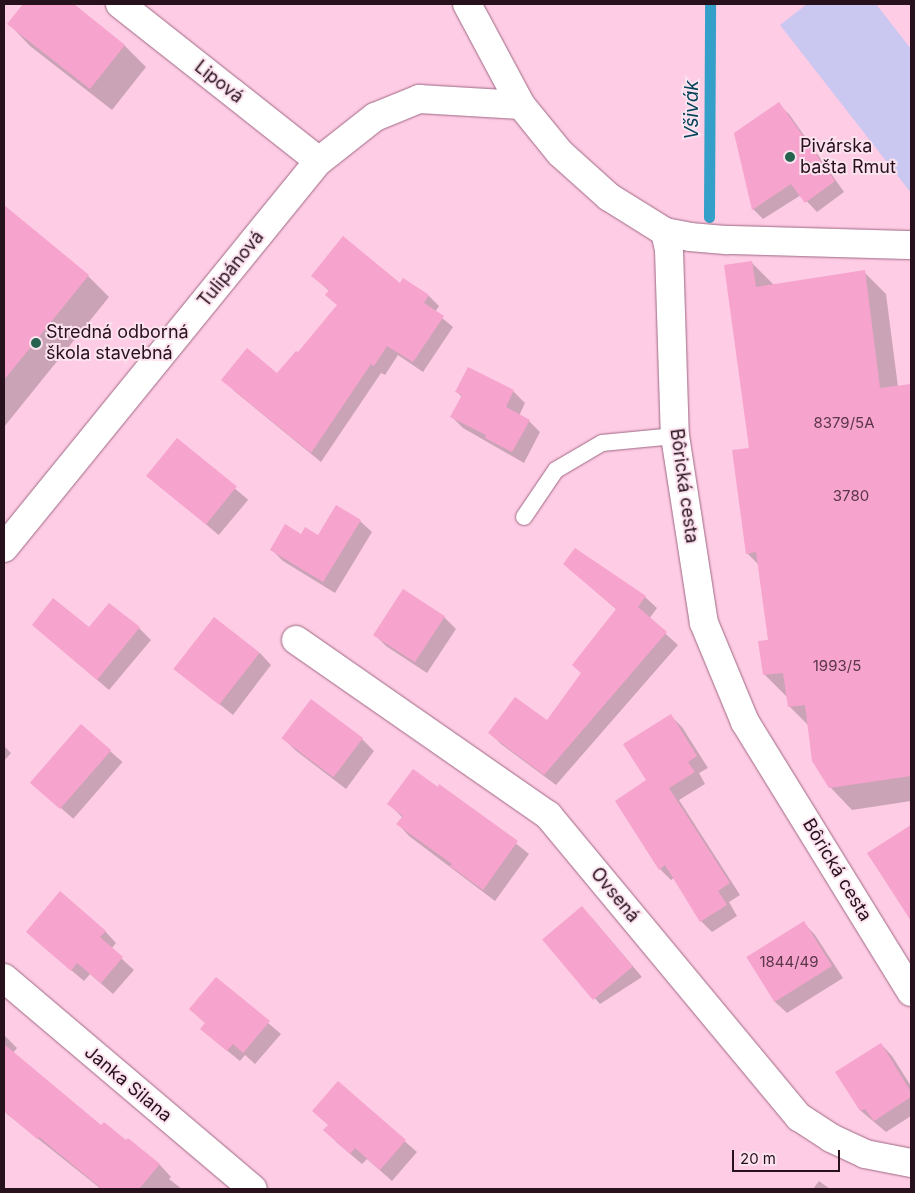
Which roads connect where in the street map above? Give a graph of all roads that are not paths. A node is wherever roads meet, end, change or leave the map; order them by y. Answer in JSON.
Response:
{"nodes":[{"id":1,"x":120,"y":4,"type":"edge"},
{"id":2,"x":467,"y":4,"type":"edge"},
{"id":3,"x":521,"y":105,"type":"junction"},
{"id":4,"x":319,"y":161,"type":"junction"},
{"id":5,"x":678,"y":235,"type":"junction"},
{"id":6,"x":911,"y":245,"type":"edge"},
{"id":7,"x":675,"y":436,"type":"junction"},
{"id":8,"x":524,"y":517,"type":"dead end"},
{"id":9,"x":4,"y":548,"type":"edge"},
{"id":10,"x":296,"y":640,"type":"dead end"},
{"id":11,"x":4,"y":978,"type":"edge"},
{"id":12,"x":911,"y":992,"type":"edge"},
{"id":13,"x":911,"y":1163,"type":"edge"},
{"id":14,"x":253,"y":1189,"type":"edge"}],
"edges":[{"from":1,"to":4,"type":"street","name":"Lipová"},
{"from":2,"to":3,"type":"street"},
{"from":3,"to":4,"type":"street","name":"Tulipánová"},
{"from":3,"to":5,"type":"street"},
{"from":4,"to":9,"type":"street","name":"Tulipánová"},
{"from":5,"to":6,"type":"street"},
{"from":5,"to":7,"type":"street","name":"Bôrická cesta"},
{"from":7,"to":8,"type":"lane"},
{"from":7,"to":12,"type":"street","name":"Bôrická cesta"},
{"from":10,"to":13,"type":"street","name":"Ovsená"},
{"from":11,"to":14,"type":"street","name":"Janka Silana"}]}
